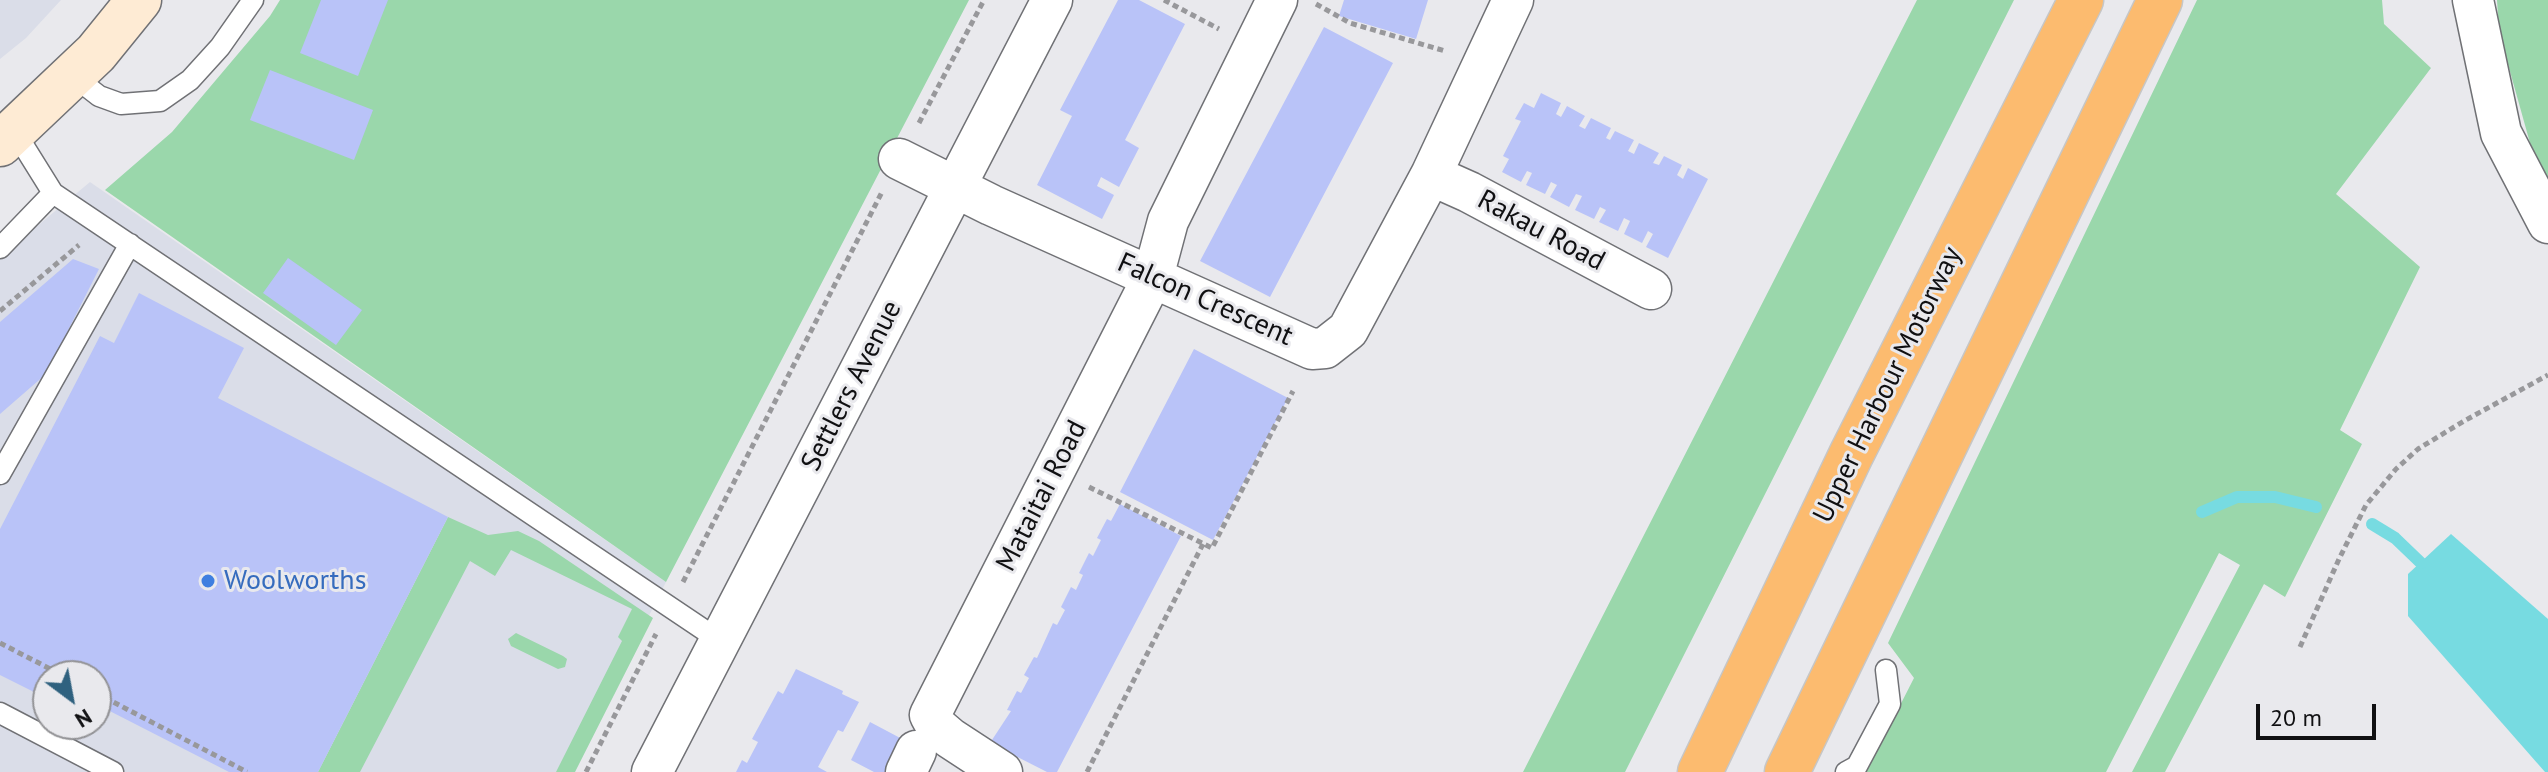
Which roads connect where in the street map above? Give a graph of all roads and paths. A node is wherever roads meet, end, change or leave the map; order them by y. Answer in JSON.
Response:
{"nodes":[{"id":1,"x":139,"y":0,"type":"edge"},
{"id":2,"x":253,"y":0,"type":"edge"},
{"id":3,"x":984,"y":0,"type":"edge"},
{"id":4,"x":1052,"y":0,"type":"edge"},
{"id":5,"x":1164,"y":0,"type":"edge"},
{"id":6,"x":1277,"y":0,"type":"edge"},
{"id":7,"x":1309,"y":0,"type":"edge"},
{"id":8,"x":1513,"y":0,"type":"edge"},
{"id":9,"x":2081,"y":0,"type":"edge"},
{"id":10,"x":2160,"y":0,"type":"edge"},
{"id":11,"x":2473,"y":0,"type":"edge"},
{"id":12,"x":1252,"y":47,"type":"junction"},
{"id":13,"x":1454,"y":54,"type":"dead end"},
{"id":14,"x":72,"y":75,"type":"junction"},
{"id":15,"x":7,"y":138,"type":"edge"},
{"id":16,"x":901,"y":156,"type":"junction"},
{"id":17,"x":1431,"y":175,"type":"junction"},
{"id":18,"x":955,"y":186,"type":"junction"},
{"id":19,"x":53,"y":193,"type":"junction"},
{"id":20,"x":2548,"y":223,"type":"edge"},
{"id":21,"x":101,"y":226,"type":"junction"},
{"id":22,"x":130,"y":244,"type":"junction"},
{"id":23,"x":0,"y":248,"type":"edge"},
{"id":24,"x":1153,"y":277,"type":"junction"},
{"id":25,"x":1651,"y":289,"type":"dead end"},
{"id":26,"x":0,"y":311,"type":"edge"},
{"id":27,"x":2548,"y":375,"type":"edge"},
{"id":28,"x":1293,"y":391,"type":"dead end"},
{"id":29,"x":0,"y":474,"type":"edge"},
{"id":30,"x":1077,"y":481,"type":"dead end"},
{"id":31,"x":1203,"y":544,"type":"junction"},
{"id":32,"x":670,"y":606,"type":"junction"},
{"id":33,"x":719,"y":640,"type":"junction"},
{"id":34,"x":0,"y":643,"type":"edge"},
{"id":35,"x":2300,"y":647,"type":"dead end"},
{"id":36,"x":33,"y":660,"type":"edge"},
{"id":37,"x":1886,"y":670,"type":"dead end"},
{"id":38,"x":112,"y":701,"type":"edge"},
{"id":39,"x":7,"y":717,"type":"edge"},
{"id":40,"x":918,"y":746,"type":"edge"},
{"id":41,"x":113,"y":772,"type":"edge"},
{"id":42,"x":247,"y":772,"type":"edge"},
{"id":43,"x":586,"y":772,"type":"edge"},
{"id":44,"x":652,"y":772,"type":"edge"},
{"id":45,"x":1002,"y":772,"type":"edge"},
{"id":46,"x":1087,"y":772,"type":"edge"},
{"id":47,"x":1700,"y":772,"type":"edge"},
{"id":48,"x":1787,"y":772,"type":"edge"},
{"id":49,"x":1846,"y":772,"type":"edge"}],
"edges":[{"from":1,"to":14,"type":"main road"},
{"from":2,"to":14,"type":"lane"},
{"from":3,"to":16,"type":"path"},
{"from":4,"to":18,"type":"street","name":"Settlers Avenue"},
{"from":5,"to":12,"type":"path"},
{"from":6,"to":12,"type":"street","name":"Mataitai Road"},
{"from":7,"to":13,"type":"path"},
{"from":8,"to":17,"type":"street","name":"Falcon Crescent"},
{"from":9,"to":47,"type":"highway","name":"Upper Harbour Motorway"},
{"from":10,"to":48,"type":"highway"},
{"from":11,"to":20,"type":"street"},
{"from":12,"to":24,"type":"street","name":"Mataitai Road"},
{"from":14,"to":15,"type":"main road"},
{"from":15,"to":19,"type":"lane"},
{"from":16,"to":18,"type":"street","name":"Falcon Crescent"},
{"from":16,"to":32,"type":"path"},
{"from":17,"to":24,"type":"street","name":"Falcon Crescent"},
{"from":17,"to":25,"type":"street","name":"Rakau Road"},
{"from":18,"to":24,"type":"street","name":"Falcon Crescent"},
{"from":18,"to":33,"type":"street","name":"Settlers Avenue"},
{"from":19,"to":21,"type":"lane"},
{"from":19,"to":23,"type":"lane"},
{"from":21,"to":22,"type":"lane"},
{"from":21,"to":26,"type":"path"},
{"from":22,"to":29,"type":"lane"},
{"from":22,"to":32,"type":"lane"},
{"from":24,"to":40,"type":"street","name":"Mataitai Road"},
{"from":27,"to":35,"type":"path"},
{"from":28,"to":31,"type":"path"},
{"from":30,"to":31,"type":"path"},
{"from":31,"to":46,"type":"path"},
{"from":32,"to":33,"type":"lane"},
{"from":32,"to":43,"type":"path"},
{"from":33,"to":44,"type":"street","name":"Settlers Avenue"},
{"from":34,"to":36,"type":"path"},
{"from":37,"to":49,"type":"lane"},
{"from":38,"to":42,"type":"path"},
{"from":39,"to":41,"type":"lane"},
{"from":40,"to":45,"type":"street"}]}
